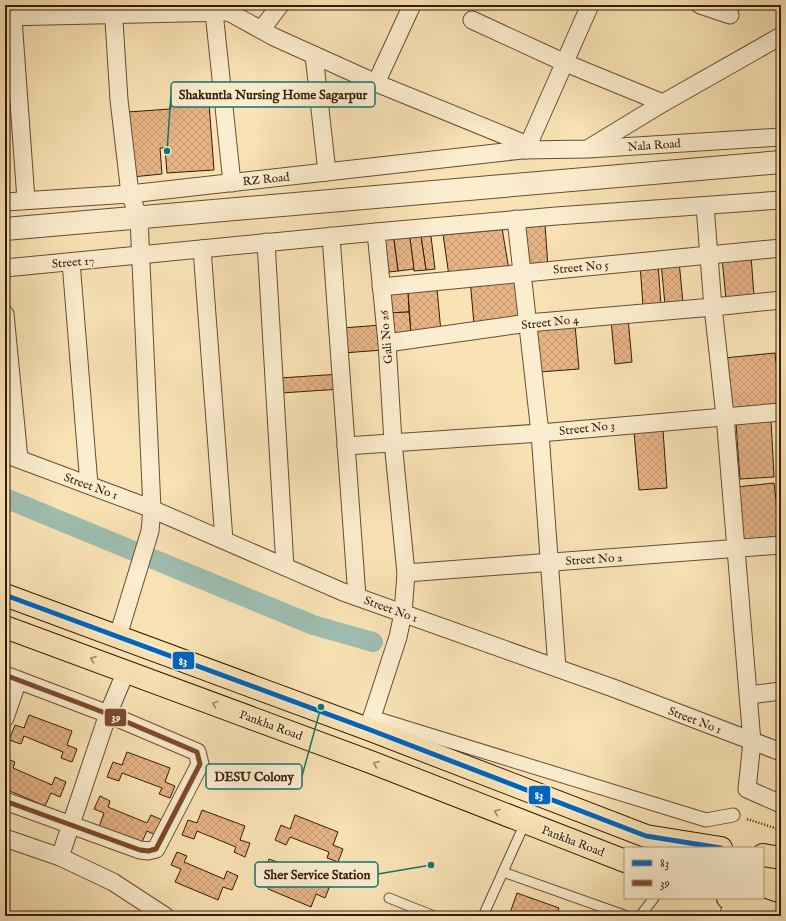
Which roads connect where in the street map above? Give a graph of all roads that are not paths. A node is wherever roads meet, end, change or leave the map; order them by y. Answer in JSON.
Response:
{"nodes":[{"id":1,"x":280,"y":5,"type":"edge"},
{"id":2,"x":412,"y":5,"type":"edge"},
{"id":3,"x":590,"y":5,"type":"edge"},
{"id":4,"x":700,"y":5,"type":"edge"},
{"id":5,"x":113,"y":10,"type":"edge"},
{"id":6,"x":220,"y":10,"type":"edge"},
{"id":7,"x":10,"y":13,"type":"edge"},
{"id":8,"x":730,"y":15,"type":"dead end"},
{"id":9,"x":472,"y":20,"type":"dead end"},
{"id":10,"x":261,"y":30,"type":"junction"},
{"id":11,"x":781,"y":36,"type":"edge"},
{"id":12,"x":314,"y":55,"type":"junction"},
{"id":13,"x":563,"y":62,"type":"junction"},
{"id":14,"x":376,"y":83,"type":"junction"},
{"id":15,"x":663,"y":103,"type":"junction"},
{"id":16,"x":781,"y":137,"type":"edge"},
{"id":17,"x":527,"y":148,"type":"junction"},
{"id":18,"x":588,"y":149,"type":"junction"},
{"id":19,"x":781,"y":162,"type":"edge"},
{"id":20,"x":327,"y":172,"type":"junction"},
{"id":21,"x":232,"y":183,"type":"junction"},
{"id":22,"x":130,"y":194,"type":"junction"},
{"id":23,"x":26,"y":200,"type":"junction"},
{"id":24,"x":781,"y":200,"type":"edge"},
{"id":25,"x":5,"y":202,"type":"edge"},
{"id":26,"x":705,"y":206,"type":"junction"},
{"id":27,"x":139,"y":218,"type":"junction"},
{"id":28,"x":516,"y":219,"type":"junction"},
{"id":29,"x":5,"y":229,"type":"edge"},
{"id":30,"x":376,"y":232,"type":"junction"},
{"id":31,"x":331,"y":236,"type":"junction"},
{"id":32,"x":266,"y":242,"type":"junction"},
{"id":33,"x":781,"y":248,"type":"edge"},
{"id":34,"x":202,"y":250,"type":"junction"},
{"id":35,"x":709,"y":255,"type":"junction"},
{"id":36,"x":141,"y":256,"type":"junction"},
{"id":37,"x":71,"y":262,"type":"junction"},
{"id":38,"x":5,"y":268,"type":"edge"},
{"id":39,"x":522,"y":272,"type":"junction"},
{"id":40,"x":381,"y":287,"type":"junction"},
{"id":41,"x":781,"y":300,"type":"edge"},
{"id":42,"x":713,"y":306,"type":"junction"},
{"id":43,"x":5,"y":314,"type":"edge"},
{"id":44,"x":528,"y":323,"type":"junction"},
{"id":45,"x":387,"y":343,"type":"junction"},
{"id":46,"x":781,"y":412,"type":"edge"},
{"id":47,"x":725,"y":416,"type":"junction"},
{"id":48,"x":540,"y":433,"type":"junction"},
{"id":49,"x":393,"y":442,"type":"junction"},
{"id":50,"x":346,"y":446,"type":"junction"},
{"id":51,"x":12,"y":457,"type":"edge"},
{"id":52,"x":89,"y":485,"type":"junction"},
{"id":53,"x":152,"y":509,"type":"junction"},
{"id":54,"x":224,"y":540,"type":"junction"},
{"id":55,"x":781,"y":545,"type":"edge"},
{"id":56,"x":736,"y":548,"type":"junction"},
{"id":57,"x":549,"y":562,"type":"junction"},
{"id":58,"x":285,"y":567,"type":"junction"},
{"id":59,"x":406,"y":573,"type":"junction"},
{"id":60,"x":5,"y":595,"type":"edge"},
{"id":61,"x":357,"y":597,"type":"junction"},
{"id":62,"x":403,"y":613,"type":"junction"},
{"id":63,"x":5,"y":627,"type":"edge"},
{"id":64,"x":118,"y":636,"type":"junction"},
{"id":65,"x":557,"y":668,"type":"junction"},
{"id":66,"x":126,"y":671,"type":"junction"},
{"id":67,"x":12,"y":677,"type":"edge"},
{"id":68,"x":781,"y":691,"type":"edge"},
{"id":69,"x":749,"y":695,"type":"junction"},
{"id":70,"x":108,"y":714,"type":"junction"},
{"id":71,"x":5,"y":718,"type":"edge"},
{"id":72,"x":374,"y":725,"type":"junction"},
{"id":73,"x":752,"y":742,"type":"junction"},
{"id":74,"x":781,"y":752,"type":"edge"},
{"id":75,"x":5,"y":801,"type":"edge"},
{"id":76,"x":781,"y":804,"type":"edge"},
{"id":77,"x":733,"y":815,"type":"road end"},
{"id":78,"x":525,"y":823,"type":"junction"},
{"id":79,"x":71,"y":825,"type":"junction"},
{"id":80,"x":5,"y":838,"type":"edge"},
{"id":81,"x":715,"y":847,"type":"edge"},
{"id":82,"x":764,"y":855,"type":"edge"},
{"id":83,"x":60,"y":857,"type":"junction"},
{"id":84,"x":781,"y":858,"type":"edge"},
{"id":85,"x":624,"y":861,"type":"edge"},
{"id":86,"x":503,"y":872,"type":"junction"},
{"id":87,"x":389,"y":898,"type":"dead end"},
{"id":88,"x":653,"y":899,"type":"edge"},
{"id":89,"x":727,"y":904,"type":"edge"},
{"id":90,"x":165,"y":916,"type":"edge"},
{"id":91,"x":434,"y":916,"type":"edge"},
{"id":92,"x":483,"y":916,"type":"edge"},
{"id":93,"x":627,"y":916,"type":"edge"},
{"id":94,"x":640,"y":916,"type":"edge"},
{"id":95,"x":781,"y":916,"type":"edge"}],
"edges":[{"from":1,"to":10,"type":"street"},
{"from":2,"to":14,"type":"street"},
{"from":3,"to":13,"type":"street"},
{"from":4,"to":8,"type":"street"},
{"from":5,"to":6,"type":"street"},
{"from":5,"to":7,"type":"street"},
{"from":5,"to":22,"type":"street"},
{"from":6,"to":10,"type":"street"},
{"from":6,"to":21,"type":"street"},
{"from":7,"to":23,"type":"street"},
{"from":9,"to":13,"type":"street"},
{"from":10,"to":12,"type":"street"},
{"from":11,"to":15,"type":"street"},
{"from":12,"to":14,"type":"street"},
{"from":12,"to":20,"type":"street"},
{"from":13,"to":15,"type":"street"},
{"from":13,"to":17,"type":"street"},
{"from":14,"to":17,"type":"street"},
{"from":15,"to":18,"type":"street"},
{"from":16,"to":18,"type":"street","name":"Nala Road"},
{"from":17,"to":18,"type":"street","name":"Nala Road"},
{"from":17,"to":20,"type":"street","name":"RZ Road"},
{"from":19,"to":27,"type":"street"},
{"from":20,"to":21,"type":"street","name":"RZ Road"},
{"from":21,"to":22,"type":"street","name":"RZ Road"},
{"from":22,"to":23,"type":"street","name":"RZ Road"},
{"from":22,"to":27,"type":"street"},
{"from":23,"to":25,"type":"street","name":"RZ Road"},
{"from":24,"to":26,"type":"street","name":"Street 17"},
{"from":26,"to":28,"type":"street","name":"Street 17"},
{"from":26,"to":35,"type":"street"},
{"from":27,"to":29,"type":"street"},
{"from":27,"to":36,"type":"street"},
{"from":28,"to":30,"type":"street","name":"Street 17"},
{"from":28,"to":39,"type":"street"},
{"from":30,"to":31,"type":"street","name":"Street 17"},
{"from":30,"to":40,"type":"street","name":"Gali No 26"},
{"from":31,"to":32,"type":"street","name":"Street 17"},
{"from":31,"to":50,"type":"street"},
{"from":32,"to":34,"type":"street","name":"Street 17"},
{"from":32,"to":58,"type":"street"},
{"from":33,"to":35,"type":"street","name":"Street No 5"},
{"from":34,"to":36,"type":"street","name":"Street 17"},
{"from":34,"to":54,"type":"street"},
{"from":35,"to":39,"type":"street","name":"Street No 5"},
{"from":35,"to":42,"type":"street"},
{"from":36,"to":37,"type":"street","name":"Street 17"},
{"from":36,"to":53,"type":"street"},
{"from":37,"to":38,"type":"street","name":"Street 17"},
{"from":37,"to":52,"type":"street"},
{"from":39,"to":40,"type":"street","name":"Street No 5"},
{"from":39,"to":44,"type":"street"},
{"from":40,"to":45,"type":"street","name":"Gali No 26"},
{"from":41,"to":42,"type":"street","name":"Street No 4"},
{"from":42,"to":44,"type":"street","name":"Street No 4"},
{"from":42,"to":47,"type":"street"},
{"from":43,"to":51,"type":"street"},
{"from":44,"to":45,"type":"street","name":"Street No 4"},
{"from":44,"to":48,"type":"street"},
{"from":45,"to":49,"type":"street","name":"Gali No 26"},
{"from":46,"to":47,"type":"street","name":"Street No 3"},
{"from":47,"to":48,"type":"street","name":"Street No 3"},
{"from":47,"to":56,"type":"street"},
{"from":48,"to":49,"type":"street","name":"Street No 3"},
{"from":48,"to":57,"type":"street"},
{"from":49,"to":50,"type":"street","name":"Street No 3"},
{"from":49,"to":59,"type":"street"},
{"from":50,"to":61,"type":"street"},
{"from":51,"to":52,"type":"street","name":"Street No 1"},
{"from":52,"to":53,"type":"street","name":"Street No 1"},
{"from":53,"to":54,"type":"street","name":"Street No 1"},
{"from":53,"to":64,"type":"street"},
{"from":54,"to":58,"type":"street","name":"Street No 1"},
{"from":55,"to":56,"type":"street","name":"Street No 2"},
{"from":56,"to":57,"type":"street","name":"Street No 2"},
{"from":56,"to":69,"type":"street"},
{"from":57,"to":59,"type":"street","name":"Street No 2"},
{"from":57,"to":65,"type":"street"},
{"from":58,"to":61,"type":"street","name":"Street No 1"},
{"from":59,"to":62,"type":"street"},
{"from":60,"to":64,"type":"main road"},
{"from":61,"to":62,"type":"street","name":"Street No 1"},
{"from":62,"to":65,"type":"street","name":"Street No 1"},
{"from":62,"to":72,"type":"street"},
{"from":66,"to":63,"type":"main road","name":"Pankha Road","one_way":true},
{"from":64,"to":72,"type":"main road"},
{"from":65,"to":73,"type":"street","name":"Street No 1"},
{"from":66,"to":70,"type":"street"},
{"from":78,"to":66,"type":"main road","name":"Pankha Road","one_way":true},
{"from":67,"to":70,"type":"street"},
{"from":67,"to":71,"type":"street"},
{"from":68,"to":69,"type":"street"},
{"from":69,"to":73,"type":"street"},
{"from":70,"to":79,"type":"street"},
{"from":70,"to":79,"type":"street"},
{"from":72,"to":77,"type":"street"},
{"from":72,"to":81,"type":"main road"},
{"from":73,"to":74,"type":"street","name":"Street No 1"},
{"from":73,"to":76,"type":"street"},
{"from":75,"to":79,"type":"street"},
{"from":78,"to":85,"type":"main road","name":"Pankha Road"},
{"from":78,"to":86,"type":"lane"},
{"from":79,"to":83,"type":"street"},
{"from":80,"to":83,"type":"street"},
{"from":82,"to":84,"type":"main road"},
{"from":83,"to":90,"type":"street"},
{"from":86,"to":92,"type":"lane"},
{"from":86,"to":93,"type":"lane"},
{"from":87,"to":91,"type":"lane"},
{"from":88,"to":94,"type":"lane"},
{"from":89,"to":95,"type":"main road"}]}
